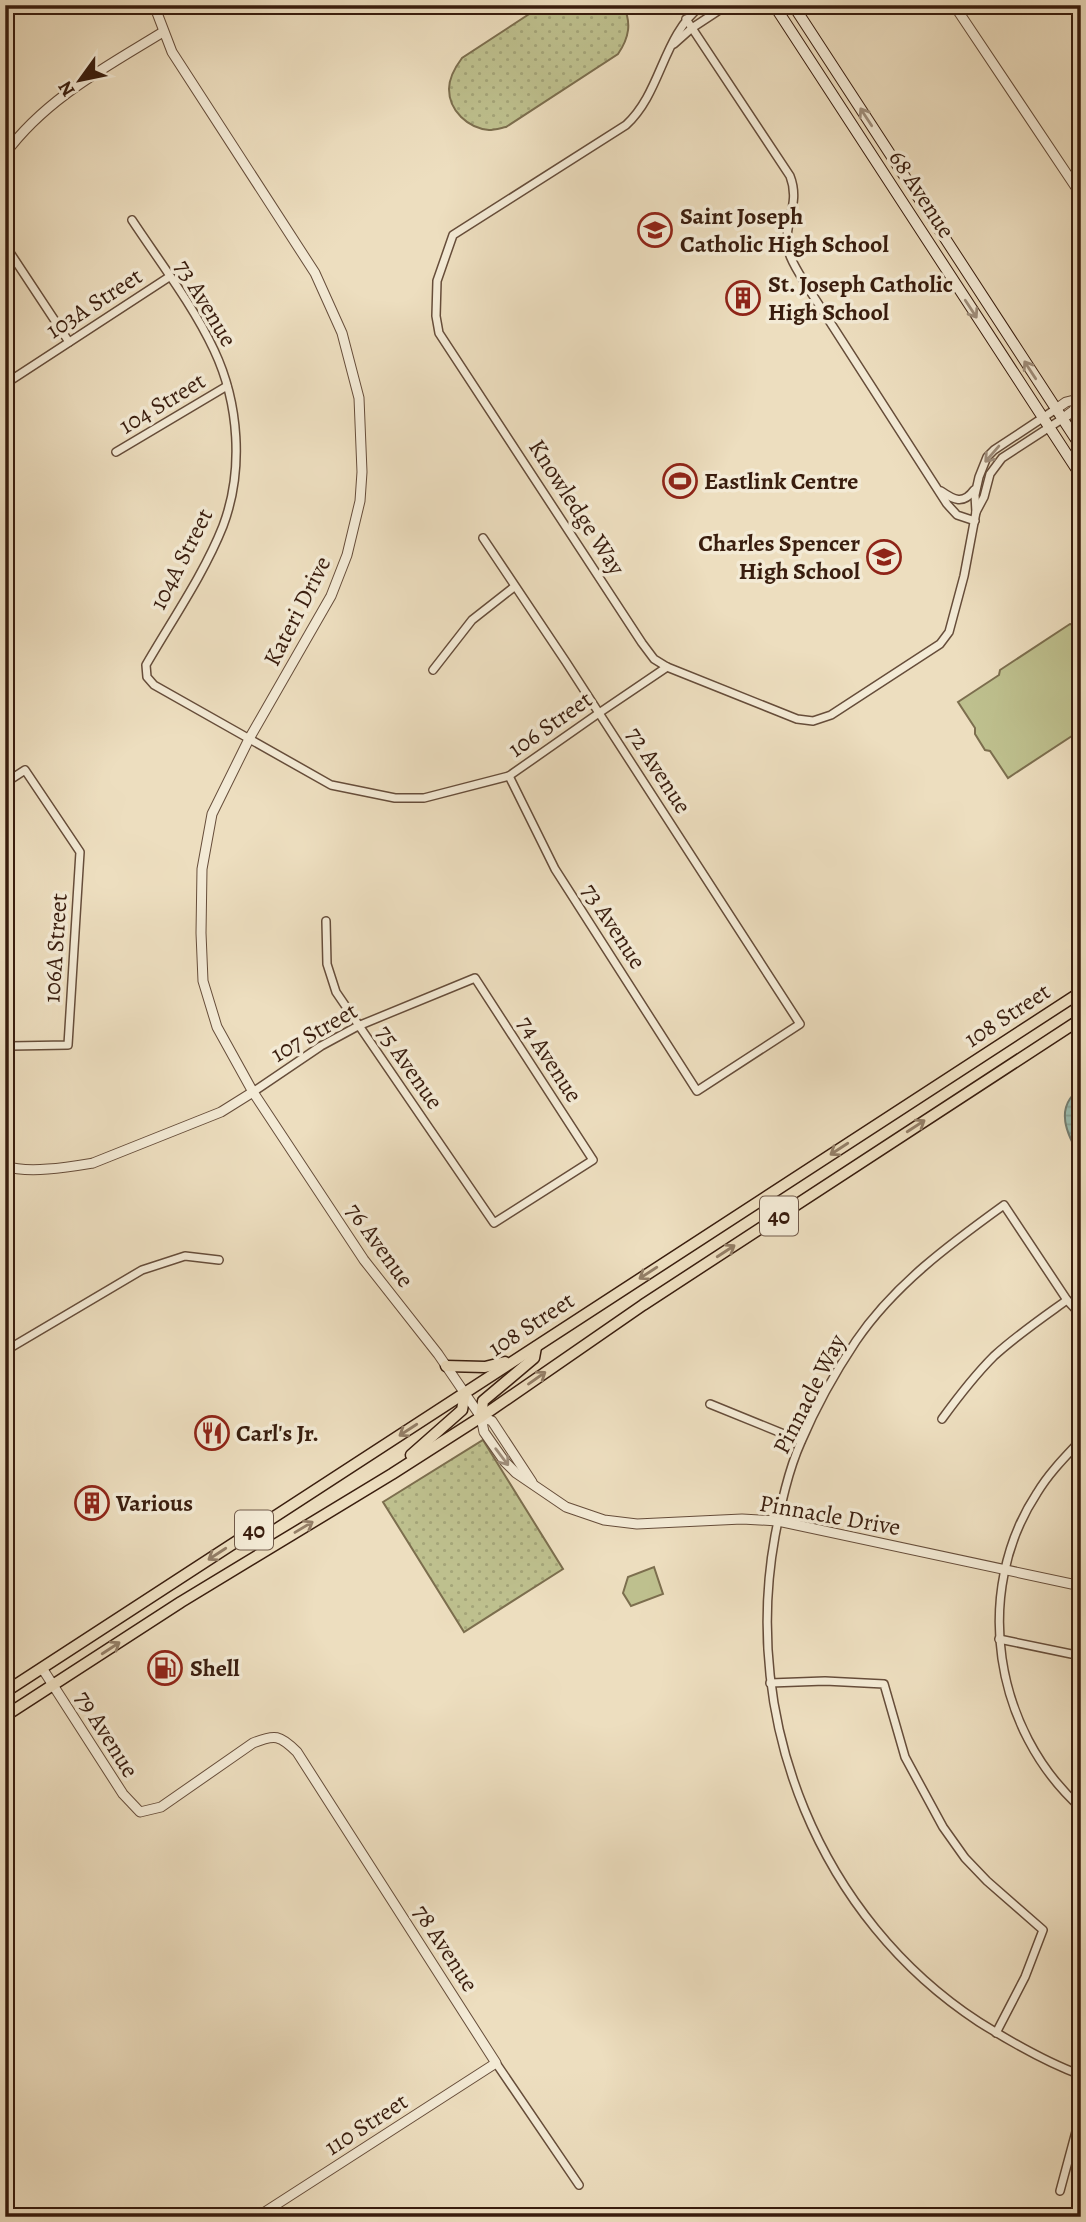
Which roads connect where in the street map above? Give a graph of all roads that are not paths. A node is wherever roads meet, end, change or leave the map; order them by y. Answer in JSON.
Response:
{"nodes":[{"id":1,"x":154,"y":5,"type":"edge"},
{"id":2,"x":702,"y":5,"type":"edge"},
{"id":3,"x":727,"y":5,"type":"edge"},
{"id":4,"x":774,"y":5,"type":"edge"},
{"id":5,"x":793,"y":5,"type":"edge"},
{"id":6,"x":954,"y":5,"type":"edge"},
{"id":7,"x":686,"y":19,"type":"junction"},
{"id":8,"x":692,"y":29,"type":"junction"},
{"id":9,"x":163,"y":32,"type":"junction"},
{"id":10,"x":670,"y":47,"type":"junction"},
{"id":11,"x":5,"y":154,"type":"edge"},
{"id":12,"x":1081,"y":195,"type":"edge"},
{"id":13,"x":132,"y":220,"type":"dead end"},
{"id":14,"x":5,"y":245,"type":"edge"},
{"id":15,"x":169,"y":277,"type":"junction"},
{"id":16,"x":69,"y":342,"type":"junction"},
{"id":17,"x":5,"y":384,"type":"edge"},
{"id":18,"x":227,"y":386,"type":"junction"},
{"id":19,"x":1080,"y":398,"type":"edge"},
{"id":20,"x":1056,"y":409,"type":"junction"},
{"id":21,"x":1042,"y":418,"type":"junction"},
{"id":22,"x":1062,"y":419,"type":"junction"},
{"id":23,"x":1049,"y":428,"type":"junction"},
{"id":24,"x":1081,"y":447,"type":"edge"},
{"id":25,"x":116,"y":452,"type":"dead end"},
{"id":26,"x":236,"y":453,"type":"joint"},
{"id":27,"x":1081,"y":476,"type":"edge"},
{"id":28,"x":977,"y":487,"type":"junction"},
{"id":29,"x":937,"y":489,"type":"junction"},
{"id":30,"x":975,"y":517,"type":"junction"},
{"id":31,"x":483,"y":538,"type":"dead end"},
{"id":32,"x":514,"y":587,"type":"junction"},
{"id":33,"x":667,"y":667,"type":"junction"},
{"id":34,"x":433,"y":670,"type":"dead end"},
{"id":35,"x":598,"y":713,"type":"junction"},
{"id":36,"x":249,"y":739,"type":"junction"},
{"id":37,"x":509,"y":776,"type":"junction"},
{"id":38,"x":5,"y":783,"type":"edge"},
{"id":39,"x":326,"y":921,"type":"dead end"},
{"id":40,"x":475,"y":978,"type":"joint"},
{"id":41,"x":1081,"y":992,"type":"edge"},
{"id":42,"x":1081,"y":1019,"type":"edge"},
{"id":43,"x":358,"y":1026,"type":"junction"},
{"id":44,"x":5,"y":1043,"type":"edge"},
{"id":45,"x":253,"y":1091,"type":"junction"},
{"id":46,"x":697,"y":1091,"type":"joint"},
{"id":47,"x":5,"y":1166,"type":"edge"},
{"id":48,"x":494,"y":1223,"type":"joint"},
{"id":49,"x":219,"y":1260,"type":"dead end"},
{"id":50,"x":1067,"y":1300,"type":"junction"},
{"id":51,"x":1081,"y":1315,"type":"edge"},
{"id":52,"x":5,"y":1339,"type":"edge"},
{"id":53,"x":536,"y":1346,"type":"junction"},
{"id":54,"x":8,"y":1349,"type":"edge"},
{"id":55,"x":446,"y":1366,"type":"junction"},
{"id":56,"x":465,"y":1393,"type":"junction"},
{"id":57,"x":710,"y":1404,"type":"dead end"},
{"id":58,"x":481,"y":1417,"type":"junction"},
{"id":59,"x":942,"y":1419,"type":"dead end"},
{"id":60,"x":1081,"y":1440,"type":"edge"},
{"id":61,"x":801,"y":1441,"type":"junction"},
{"id":62,"x":369,"y":1488,"type":"junction"},
{"id":63,"x":778,"y":1521,"type":"junction"},
{"id":64,"x":1004,"y":1570,"type":"junction"},
{"id":65,"x":1081,"y":1586,"type":"edge"},
{"id":66,"x":999,"y":1639,"type":"junction"},
{"id":67,"x":1081,"y":1656,"type":"edge"},
{"id":68,"x":42,"y":1668,"type":"junction"},
{"id":69,"x":771,"y":1683,"type":"junction"},
{"id":70,"x":54,"y":1685,"type":"junction"},
{"id":71,"x":5,"y":1692,"type":"edge"},
{"id":72,"x":5,"y":1716,"type":"edge"},
{"id":73,"x":276,"y":1738,"type":"joint"},
{"id":74,"x":1081,"y":1808,"type":"edge"},
{"id":75,"x":996,"y":2032,"type":"junction"},
{"id":76,"x":496,"y":2063,"type":"junction"},
{"id":77,"x":1081,"y":2075,"type":"edge"},
{"id":78,"x":1081,"y":2113,"type":"edge"},
{"id":79,"x":579,"y":2185,"type":"dead end"},
{"id":80,"x":1060,"y":2191,"type":"dead end"},
{"id":81,"x":257,"y":2217,"type":"edge"}],
"edges":[{"from":1,"to":9,"type":"street","name":"Kateri Drive"},
{"from":2,"to":7,"type":"street","name":"Knowledge Way"},
{"from":3,"to":8,"type":"street","name":"Knowledge Way"},
{"from":4,"to":21,"type":"main road","name":"68 Avenue","one_way":true},
{"from":20,"to":5,"type":"main road","name":"68 Avenue","one_way":true},
{"from":6,"to":12,"type":"street"},
{"from":7,"to":8,"type":"street"},
{"from":7,"to":10,"type":"street","name":"Knowledge Way"},
{"from":8,"to":10,"type":"street","name":"Knowledge Way"},
{"from":8,"to":29,"type":"street"},
{"from":9,"to":11,"type":"street"},
{"from":9,"to":36,"type":"street","name":"Kateri Drive"},
{"from":10,"to":33,"type":"street","name":"Knowledge Way"},
{"from":13,"to":15,"type":"street","name":"73 Avenue"},
{"from":14,"to":16,"type":"street"},
{"from":15,"to":16,"type":"street","name":"103A Street"},
{"from":15,"to":18,"type":"street","name":"73 Avenue"},
{"from":16,"to":17,"type":"street","name":"103A Street"},
{"from":18,"to":25,"type":"street","name":"104 Street"},
{"from":18,"to":26,"type":"street","name":"73 Avenue"},
{"from":19,"to":20,"type":"street"},
{"from":19,"to":22,"type":"street"},
{"from":20,"to":21,"type":"street","name":"Knowledge Way"},
{"from":20,"to":22,"type":"main road","name":"68 Avenue"},
{"from":21,"to":23,"type":"main road","name":"68 Avenue"},
{"from":21,"to":28,"type":"street","name":"Knowledge Way","one_way":true},
{"from":22,"to":23,"type":"street","name":"Knowledge Way"},
{"from":22,"to":24,"type":"main road","name":"68 Avenue"},
{"from":23,"to":27,"type":"main road","name":"68 Avenue"},
{"from":23,"to":30,"type":"street","name":"Knowledge Way"},
{"from":26,"to":36,"type":"street","name":"104A Street"},
{"from":28,"to":29,"type":"street"},
{"from":28,"to":30,"type":"street","name":"Knowledge Way"},
{"from":29,"to":30,"type":"street"},
{"from":30,"to":33,"type":"street","name":"Knowledge Way"},
{"from":31,"to":32,"type":"street","name":"72 Avenue"},
{"from":32,"to":34,"type":"street"},
{"from":32,"to":35,"type":"street","name":"72 Avenue"},
{"from":33,"to":35,"type":"street","name":"106 Street"},
{"from":35,"to":37,"type":"street","name":"106 Street"},
{"from":35,"to":46,"type":"street","name":"72 Avenue"},
{"from":36,"to":37,"type":"street","name":"106 Street"},
{"from":36,"to":45,"type":"street","name":"Kateri Drive"},
{"from":37,"to":46,"type":"street","name":"73 Avenue"},
{"from":38,"to":44,"type":"street","name":"106A Street"},
{"from":39,"to":43,"type":"street","name":"75 Avenue"},
{"from":40,"to":43,"type":"street","name":"107 Street"},
{"from":40,"to":48,"type":"street","name":"74 Avenue"},
{"from":41,"to":53,"type":"main road","name":"108 Street","number":"40","one_way":true},
{"from":58,"to":42,"type":"main road","name":"108 Street","number":"40","one_way":true},
{"from":43,"to":45,"type":"street","name":"107 Street"},
{"from":43,"to":48,"type":"street","name":"75 Avenue"},
{"from":45,"to":47,"type":"street"},
{"from":45,"to":55,"type":"street","name":"76 Avenue"},
{"from":49,"to":54,"type":"street"},
{"from":50,"to":51,"type":"street"},
{"from":50,"to":59,"type":"street"},
{"from":50,"to":61,"type":"street","name":"Pinnacle Way"},
{"from":52,"to":54,"type":"street"},
{"from":53,"to":55,"type":"main road"},
{"from":53,"to":56,"type":"main road","name":"108 Street","number":"40"},
{"from":53,"to":58,"type":"main road"},
{"from":55,"to":56,"type":"street","name":"76 Avenue"},
{"from":56,"to":58,"type":"street","name":"76 Avenue"},
{"from":56,"to":62,"type":"main road"},
{"from":56,"to":68,"type":"main road","name":"108 Street","number":"40","one_way":true},
{"from":57,"to":61,"type":"street"},
{"from":58,"to":62,"type":"main road","name":"108 Street","number":"40"},
{"from":58,"to":63,"type":"street","name":"Pinnacle Drive"},
{"from":60,"to":64,"type":"street"},
{"from":61,"to":63,"type":"street","name":"Pinnacle Way"},
{"from":70,"to":62,"type":"main road","name":"108 Street","number":"40","one_way":true},
{"from":63,"to":64,"type":"street","name":"Pinnacle Drive"},
{"from":63,"to":69,"type":"street","name":"Pinnacle Way"},
{"from":64,"to":65,"type":"street","name":"Pinnacle Drive"},
{"from":64,"to":66,"type":"street"},
{"from":66,"to":67,"type":"street"},
{"from":66,"to":74,"type":"street"},
{"from":68,"to":70,"type":"street","name":"79 Avenue"},
{"from":68,"to":71,"type":"main road","name":"108 Street","number":"40"},
{"from":69,"to":75,"type":"street","name":"Pinnacle Way"},
{"from":69,"to":75,"type":"street"},
{"from":70,"to":72,"type":"main road","name":"108 Street","number":"40"},
{"from":70,"to":73,"type":"street","name":"79 Avenue"},
{"from":73,"to":76,"type":"street","name":"78 Avenue"},
{"from":75,"to":77,"type":"street","name":"Pinnacle Way"},
{"from":76,"to":79,"type":"street","name":"78 Avenue"},
{"from":76,"to":81,"type":"street","name":"110 Street"},
{"from":78,"to":80,"type":"street"}]}
